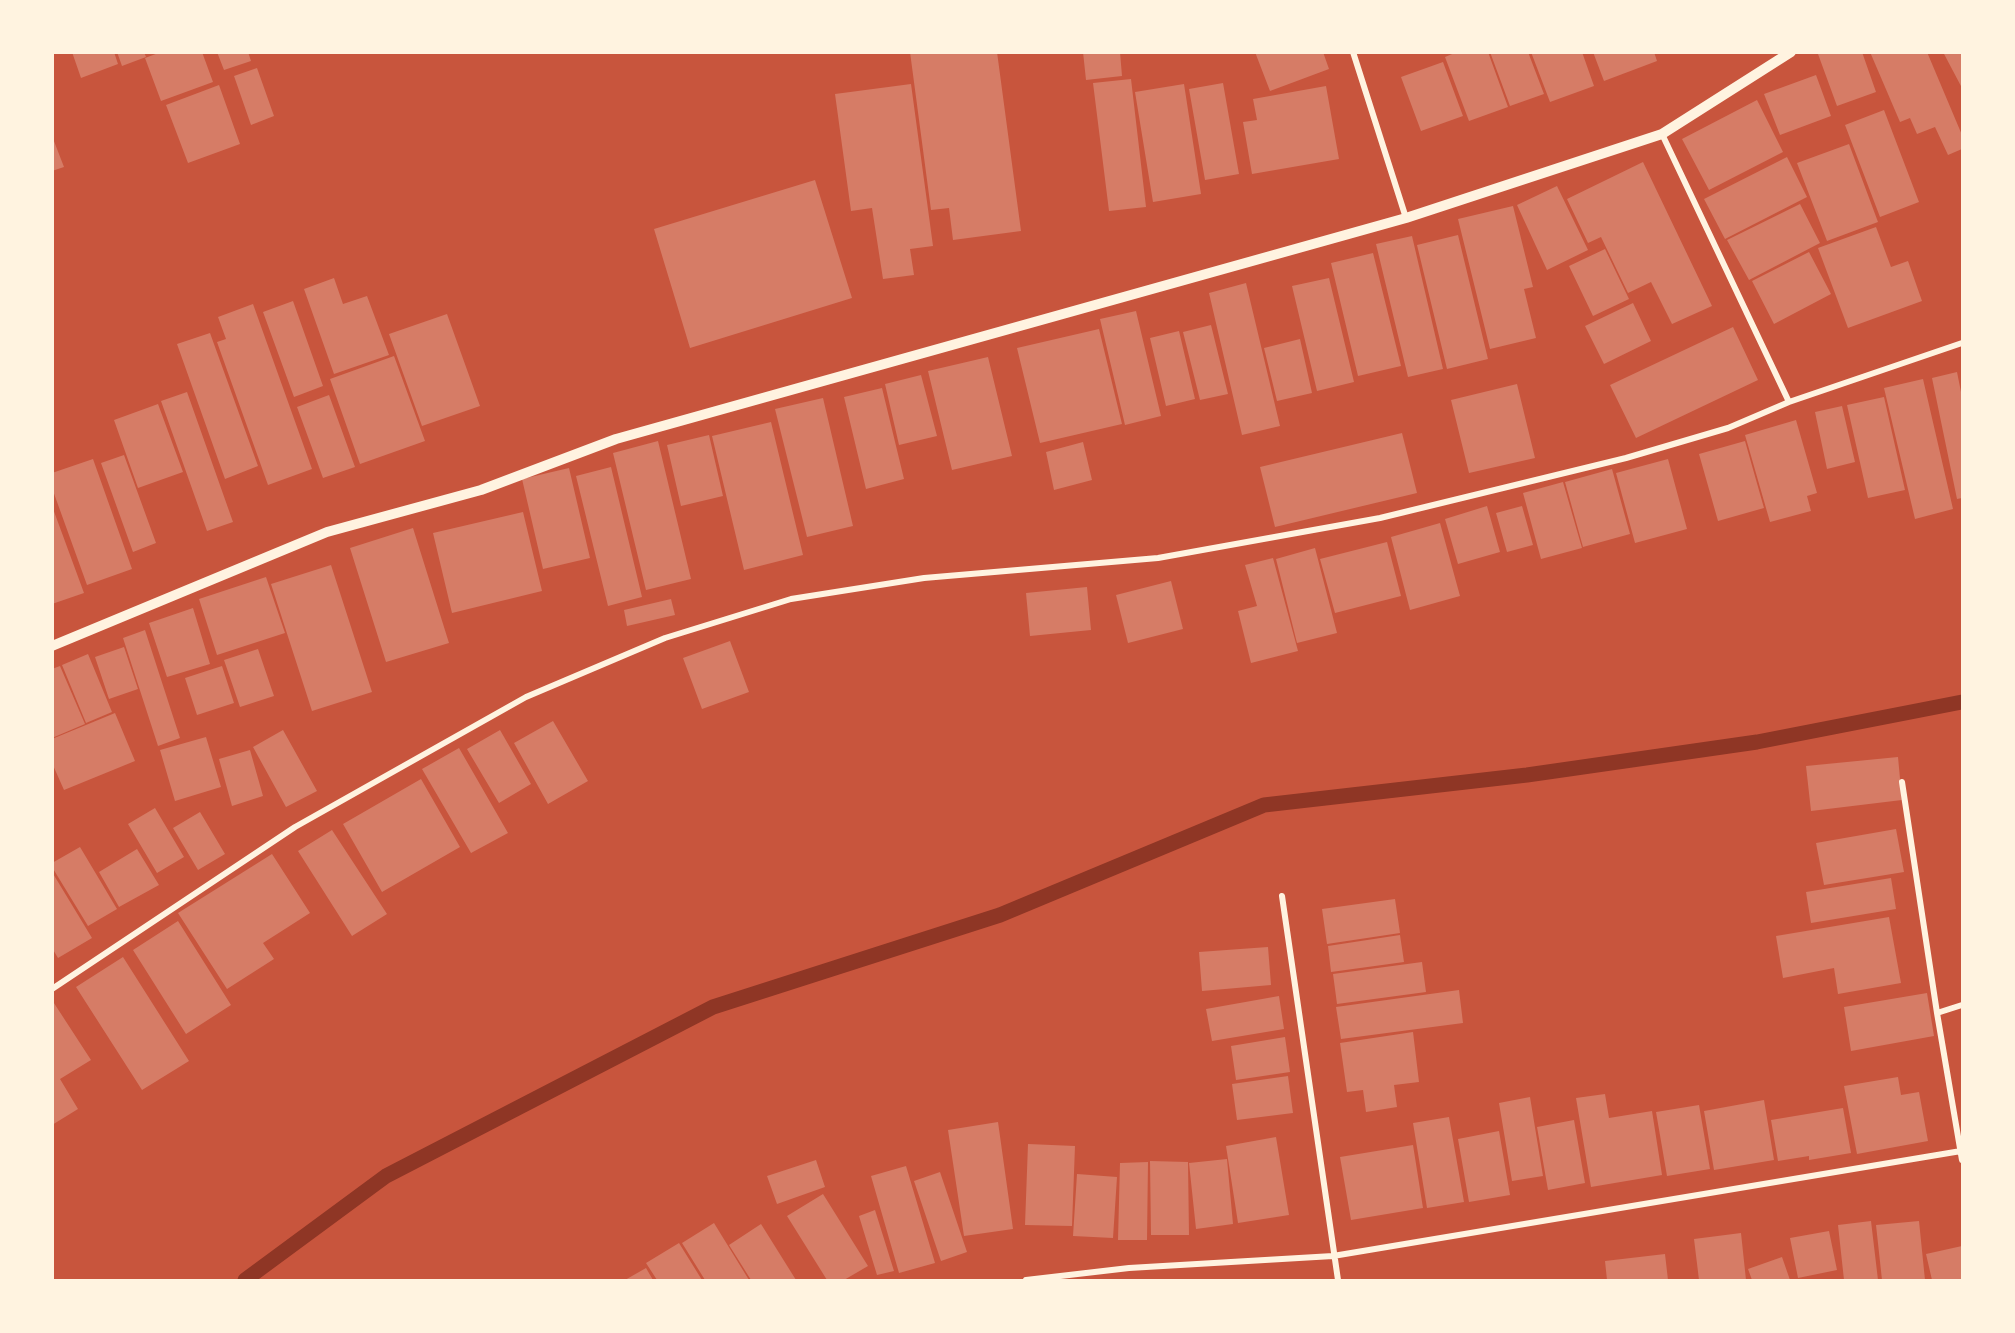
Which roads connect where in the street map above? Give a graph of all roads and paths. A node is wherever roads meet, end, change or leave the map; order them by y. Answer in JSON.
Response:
{"nodes":[{"id":1,"x":1353,"y":52,"type":"edge"},
{"id":2,"x":1791,"y":52,"type":"edge"},
{"id":3,"x":1662,"y":134,"type":"junction"},
{"id":4,"x":1406,"y":218,"type":"junction"},
{"id":5,"x":1962,"y":343,"type":"edge"},
{"id":6,"x":1789,"y":402,"type":"junction"},
{"id":7,"x":52,"y":646,"type":"edge"},
{"id":8,"x":1902,"y":782,"type":"dead end"},
{"id":9,"x":1282,"y":896,"type":"dead end"},
{"id":10,"x":52,"y":989,"type":"edge"},
{"id":11,"x":1962,"y":1005,"type":"edge"},
{"id":12,"x":1937,"y":1014,"type":"junction"},
{"id":13,"x":1961,"y":1151,"type":"junction"},
{"id":14,"x":1962,"y":1160,"type":"edge"},
{"id":15,"x":1333,"y":1256,"type":"junction"},
{"id":16,"x":1026,"y":1281,"type":"edge"},
{"id":17,"x":1338,"y":1281,"type":"edge"}],
"edges":[{"from":1,"to":4,"type":"street"},
{"from":2,"to":3,"type":"street"},
{"from":3,"to":4,"type":"street"},
{"from":3,"to":6,"type":"street"},
{"from":4,"to":7,"type":"street"},
{"from":5,"to":6,"type":"street"},
{"from":6,"to":10,"type":"street"},
{"from":8,"to":12,"type":"street"},
{"from":9,"to":15,"type":"street"},
{"from":11,"to":12,"type":"street"},
{"from":12,"to":13,"type":"street"},
{"from":13,"to":14,"type":"street"},
{"from":13,"to":15,"type":"street"},
{"from":15,"to":16,"type":"street"},
{"from":15,"to":17,"type":"street"}]}
